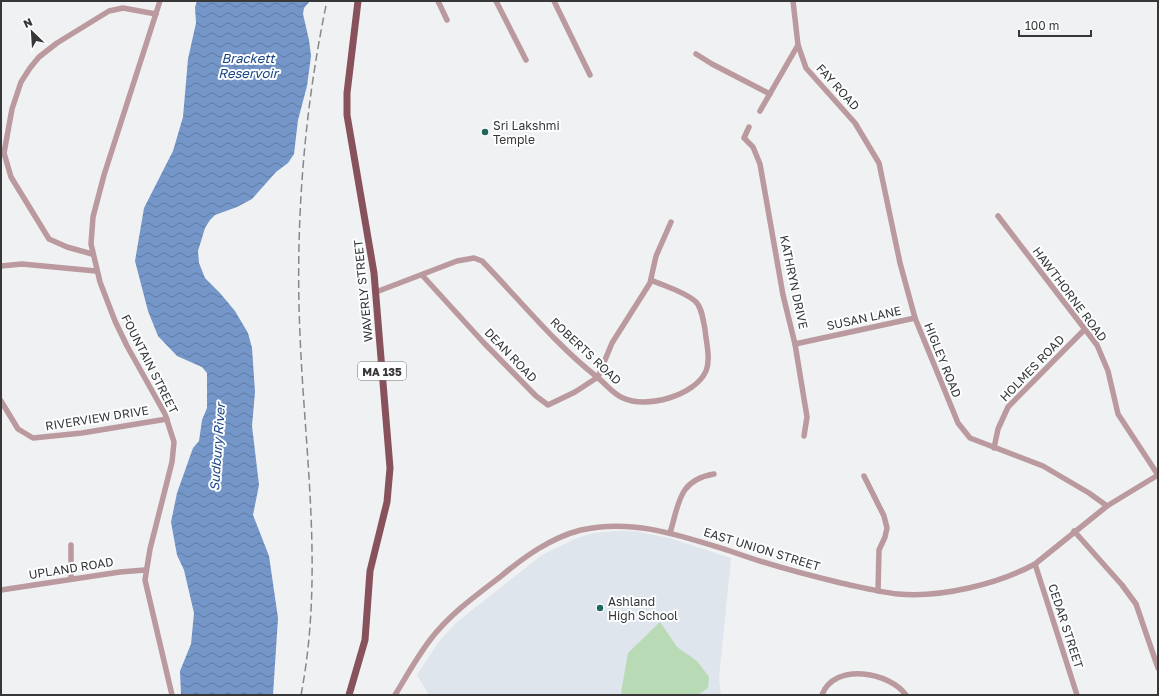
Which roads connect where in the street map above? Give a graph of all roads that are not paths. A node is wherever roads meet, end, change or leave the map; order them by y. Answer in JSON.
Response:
{"nodes":[{"id":1,"x":160,"y":1,"type":"edge"},
{"id":2,"x":358,"y":1,"type":"edge"},
{"id":3,"x":438,"y":1,"type":"edge"},
{"id":4,"x":496,"y":1,"type":"edge"},
{"id":5,"x":554,"y":1,"type":"edge"},
{"id":6,"x":793,"y":1,"type":"edge"},
{"id":7,"x":156,"y":14,"type":"junction"},
{"id":8,"x":447,"y":20,"type":"dead end"},
{"id":9,"x":798,"y":45,"type":"junction"},
{"id":10,"x":696,"y":54,"type":"dead end"},
{"id":11,"x":526,"y":60,"type":"dead end"},
{"id":12,"x":590,"y":75,"type":"dead end"},
{"id":13,"x":770,"y":94,"type":"junction"},
{"id":14,"x":760,"y":111,"type":"dead end"},
{"id":15,"x":749,"y":127,"type":"dead end"},
{"id":16,"x":866,"y":138,"type":"joint"},
{"id":17,"x":998,"y":216,"type":"dead end"},
{"id":18,"x":671,"y":222,"type":"dead end"},
{"id":19,"x":92,"y":254,"type":"junction"},
{"id":20,"x":1,"y":266,"type":"edge"},
{"id":21,"x":96,"y":271,"type":"junction"},
{"id":22,"x":422,"y":275,"type":"junction"},
{"id":23,"x":651,"y":280,"type":"junction"},
{"id":24,"x":376,"y":292,"type":"junction"},
{"id":25,"x":915,"y":318,"type":"junction"},
{"id":26,"x":1084,"y":329,"type":"junction"},
{"id":27,"x":795,"y":344,"type":"junction"},
{"id":28,"x":598,"y":377,"type":"junction"},
{"id":29,"x":1,"y":401,"type":"edge"},
{"id":30,"x":167,"y":419,"type":"junction"},
{"id":31,"x":804,"y":436,"type":"dead end"},
{"id":32,"x":994,"y":448,"type":"junction"},
{"id":33,"x":714,"y":474,"type":"dead end"},
{"id":34,"x":1158,"y":475,"type":"edge"},
{"id":35,"x":864,"y":476,"type":"dead end"},
{"id":36,"x":1107,"y":506,"type":"junction"},
{"id":37,"x":1074,"y":532,"type":"junction"},
{"id":38,"x":670,"y":533,"type":"junction"},
{"id":39,"x":71,"y":544,"type":"dead end"},
{"id":40,"x":1035,"y":564,"type":"junction"},
{"id":41,"x":145,"y":570,"type":"junction"},
{"id":42,"x":70,"y":579,"type":"junction"},
{"id":43,"x":1,"y":590,"type":"edge"},
{"id":44,"x":878,"y":590,"type":"junction"},
{"id":45,"x":1158,"y":668,"type":"edge"},
{"id":46,"x":172,"y":695,"type":"edge"},
{"id":47,"x":349,"y":695,"type":"edge"},
{"id":48,"x":395,"y":695,"type":"edge"},
{"id":49,"x":822,"y":695,"type":"edge"},
{"id":50,"x":906,"y":695,"type":"edge"},
{"id":51,"x":1077,"y":695,"type":"edge"}],
"edges":[{"from":1,"to":7,"type":"street","name":"FOUNTAIN STREET"},
{"from":2,"to":24,"type":"main road","name":"WAVERLY STREET","number":"MA 135"},
{"from":3,"to":8,"type":"street"},
{"from":4,"to":11,"type":"street"},
{"from":5,"to":12,"type":"street"},
{"from":6,"to":9,"type":"street","name":"FAY ROAD"},
{"from":7,"to":19,"type":"street","name":"FOUNTAIN STREET"},
{"from":7,"to":19,"type":"street"},
{"from":9,"to":13,"type":"street"},
{"from":9,"to":16,"type":"street","name":"FAY ROAD"},
{"from":10,"to":13,"type":"street"},
{"from":13,"to":14,"type":"street"},
{"from":15,"to":27,"type":"street","name":"KATHRYN DRIVE"},
{"from":16,"to":25,"type":"street","name":"HIGLEY ROAD"},
{"from":17,"to":26,"type":"street","name":"HAWTHORNE ROAD"},
{"from":18,"to":23,"type":"street"},
{"from":19,"to":21,"type":"street","name":"FOUNTAIN STREET"},
{"from":20,"to":21,"type":"street"},
{"from":21,"to":30,"type":"street","name":"FOUNTAIN STREET"},
{"from":22,"to":24,"type":"street","name":"ROBERTS ROAD"},
{"from":22,"to":28,"type":"street","name":"ROBERTS ROAD"},
{"from":22,"to":28,"type":"street","name":"DEAN ROAD"},
{"from":23,"to":28,"type":"street"},
{"from":23,"to":28,"type":"street","name":"ROBERTS ROAD"},
{"from":24,"to":47,"type":"main road","name":"WAVERLY STREET","number":"MA 135"},
{"from":25,"to":27,"type":"street","name":"SUSAN LANE"},
{"from":25,"to":32,"type":"street","name":"HIGLEY ROAD"},
{"from":26,"to":32,"type":"street","name":"HOLMES ROAD"},
{"from":26,"to":34,"type":"street","name":"HAWTHORNE ROAD"},
{"from":27,"to":31,"type":"street","name":"KATHRYN DRIVE"},
{"from":29,"to":30,"type":"street","name":"RIVERVIEW DRIVE"},
{"from":30,"to":41,"type":"street","name":"FOUNTAIN STREET"},
{"from":32,"to":36,"type":"street","name":"HIGLEY ROAD"},
{"from":33,"to":38,"type":"street"},
{"from":34,"to":36,"type":"street","name":"EAST UNION STREET"},
{"from":35,"to":44,"type":"street"},
{"from":36,"to":37,"type":"street","name":"EAST UNION STREET"},
{"from":37,"to":40,"type":"street","name":"EAST UNION STREET"},
{"from":37,"to":45,"type":"street"},
{"from":38,"to":44,"type":"street","name":"EAST UNION STREET"},
{"from":38,"to":48,"type":"street","name":"EAST UNION STREET"},
{"from":39,"to":42,"type":"street"},
{"from":40,"to":44,"type":"street","name":"EAST UNION STREET"},
{"from":40,"to":51,"type":"street","name":"CEDAR STREET"},
{"from":41,"to":42,"type":"street","name":"UPLAND ROAD"},
{"from":41,"to":46,"type":"street","name":"FOUNTAIN STREET"},
{"from":42,"to":43,"type":"street","name":"UPLAND ROAD"},
{"from":49,"to":50,"type":"street"}]}
